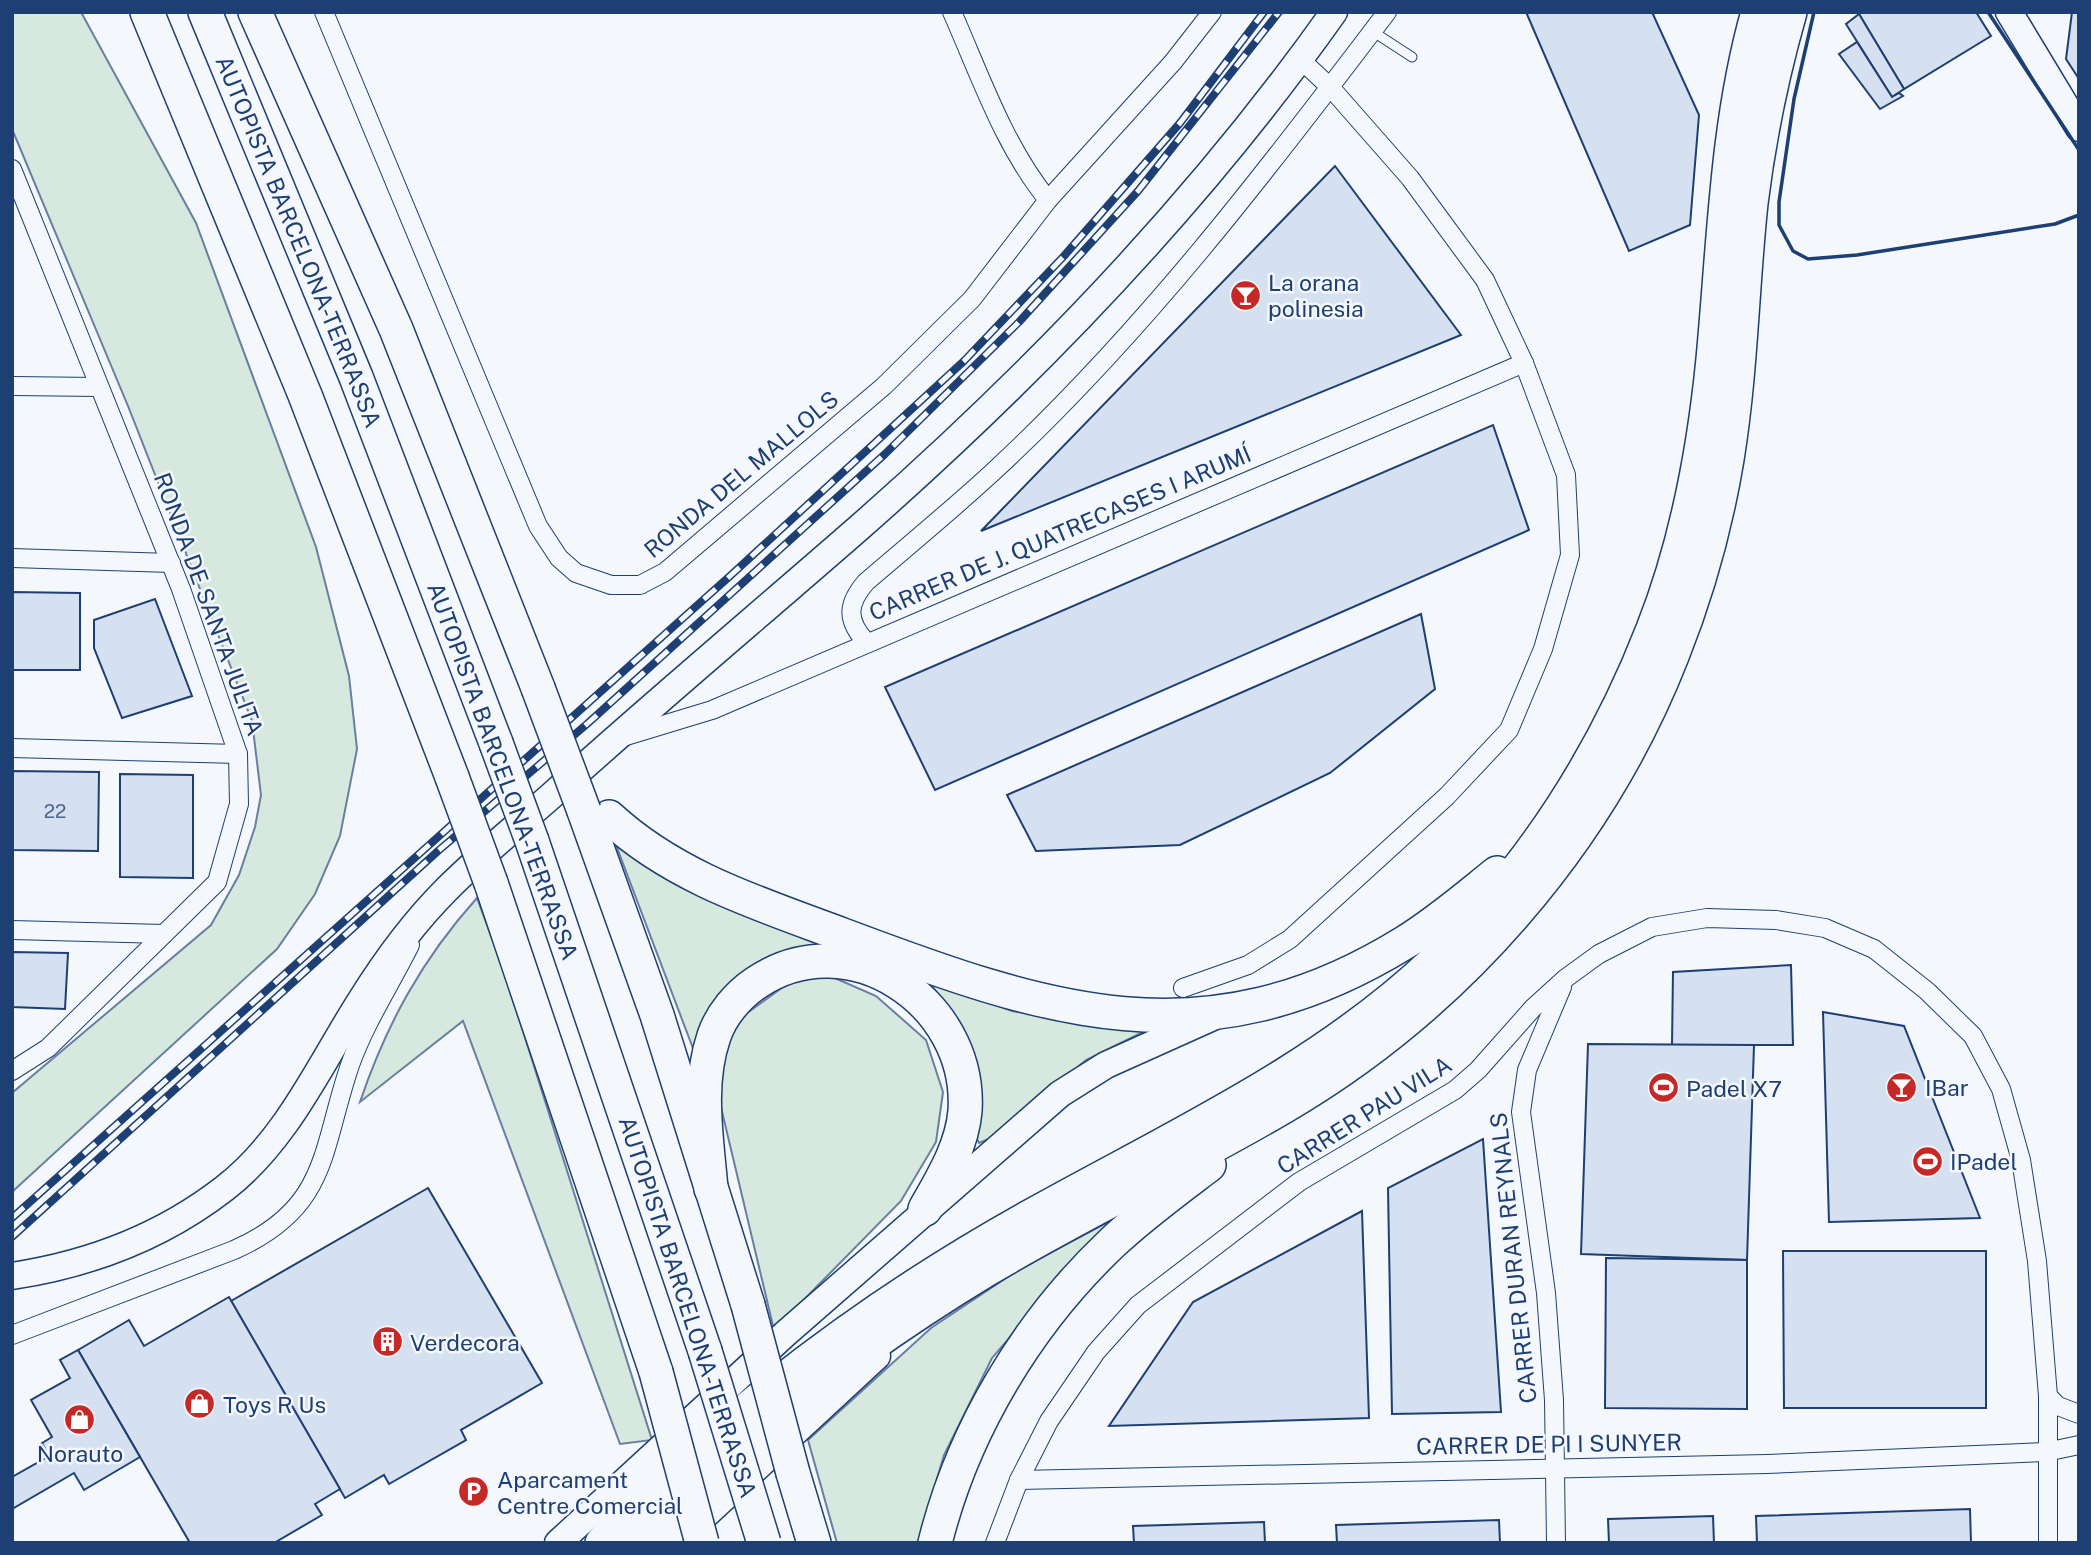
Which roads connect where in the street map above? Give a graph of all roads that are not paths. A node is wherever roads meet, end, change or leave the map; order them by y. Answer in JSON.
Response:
{"nodes":[{"id":1,"x":147,"y":12,"type":"edge"},
{"id":2,"x":205,"y":12,"type":"edge"},
{"id":3,"x":255,"y":12,"type":"edge"},
{"id":4,"x":324,"y":12,"type":"edge"},
{"id":5,"x":952,"y":12,"type":"edge"},
{"id":6,"x":1212,"y":12,"type":"edge"},
{"id":7,"x":1334,"y":12,"type":"edge"},
{"id":8,"x":1387,"y":12,"type":"edge"},
{"id":9,"x":1758,"y":12,"type":"edge"},
{"id":10,"x":1790,"y":12,"type":"edge"},
{"id":11,"x":2020,"y":17,"type":"edge"},
{"id":12,"x":1372,"y":31,"type":"junction"},
{"id":13,"x":1412,"y":57,"type":"dead end"},
{"id":14,"x":1300,"y":59,"type":"junction"},
{"id":15,"x":1331,"y":88,"type":"junction"},
{"id":16,"x":2079,"y":128,"type":"edge"},
{"id":17,"x":12,"y":169,"type":"edge"},
{"id":18,"x":1048,"y":200,"type":"junction"},
{"id":19,"x":20,"y":202,"type":"edge"},
{"id":20,"x":1524,"y":363,"type":"junction"},
{"id":21,"x":12,"y":386,"type":"edge"},
{"id":22,"x":98,"y":387,"type":"junction"},
{"id":23,"x":12,"y":558,"type":"edge"},
{"id":24,"x":171,"y":563,"type":"junction"},
{"id":25,"x":866,"y":642,"type":"junction"},
{"id":26,"x":612,"y":741,"type":"junction"},
{"id":27,"x":12,"y":748,"type":"edge"},
{"id":28,"x":238,"y":754,"type":"junction"},
{"id":29,"x":597,"y":814,"type":"junction"},
{"id":30,"x":1542,"y":836,"type":"junction"},
{"id":31,"x":429,"y":908,"type":"junction"},
{"id":32,"x":12,"y":930,"type":"edge"},
{"id":33,"x":164,"y":934,"type":"junction"},
{"id":34,"x":1566,"y":978,"type":"junction"},
{"id":35,"x":1183,"y":988,"type":"dead end"},
{"id":36,"x":1227,"y":1011,"type":"junction"},
{"id":37,"x":12,"y":1071,"type":"edge"},
{"id":38,"x":1282,"y":1108,"type":"junction"},
{"id":39,"x":711,"y":1189,"type":"junction"},
{"id":40,"x":925,"y":1209,"type":"junction"},
{"id":41,"x":12,"y":1276,"type":"edge"},
{"id":42,"x":937,"y":1300,"type":"junction"},
{"id":43,"x":12,"y":1335,"type":"edge"},
{"id":44,"x":2048,"y":1396,"type":"junction"},
{"id":45,"x":2079,"y":1414,"type":"edge"},
{"id":46,"x":2079,"y":1446,"type":"edge"},
{"id":47,"x":2046,"y":1452,"type":"junction"},
{"id":48,"x":1554,"y":1469,"type":"junction"},
{"id":49,"x":1019,"y":1480,"type":"junction"},
{"id":50,"x":558,"y":1543,"type":"edge"},
{"id":51,"x":602,"y":1543,"type":"edge"},
{"id":52,"x":640,"y":1543,"type":"edge"},
{"id":53,"x":675,"y":1543,"type":"edge"},
{"id":54,"x":702,"y":1543,"type":"edge"},
{"id":55,"x":764,"y":1543,"type":"edge"},
{"id":56,"x":814,"y":1543,"type":"edge"},
{"id":57,"x":935,"y":1543,"type":"edge"},
{"id":58,"x":995,"y":1543,"type":"edge"},
{"id":59,"x":1556,"y":1543,"type":"edge"},
{"id":60,"x":2048,"y":1543,"type":"edge"}],
"edges":[{"from":1,"to":54,"type":"highway","bridge":true},
{"from":2,"to":55,"type":"highway","name":"AUTOPISTA BARCELONA-TERRASSA","bridge":true},
{"from":3,"to":29,"type":"highway","bridge":true},
{"from":4,"to":18,"type":"street","name":"RONDA DEL MALLOLS"},
{"from":5,"to":18,"type":"street"},
{"from":6,"to":18,"type":"street","name":"RONDA DEL MALLOLS"},
{"from":7,"to":14,"type":"main road"},
{"from":8,"to":12,"type":"street"},
{"from":9,"to":30,"type":"highway"},
{"from":10,"to":38,"type":"highway"},
{"from":11,"to":16,"type":"main road"},
{"from":12,"to":13,"type":"lane"},
{"from":12,"to":15,"type":"street"},
{"from":14,"to":15,"type":"street"},
{"from":14,"to":26,"type":"main road"},
{"from":15,"to":20,"type":"street"},
{"from":15,"to":25,"type":"street"},
{"from":17,"to":19,"type":"street","name":"RONDA DE SANTA JULITA"},
{"from":19,"to":22,"type":"street","name":"RONDA DE SANTA JULITA"},
{"from":20,"to":25,"type":"street","name":"CARRER DE J. QUATRECASES I ARUMÍ"},
{"from":20,"to":35,"type":"street"},
{"from":21,"to":22,"type":"street"},
{"from":22,"to":24,"type":"street","name":"RONDA DE SANTA JULITA"},
{"from":23,"to":24,"type":"street"},
{"from":24,"to":28,"type":"street","name":"RONDA DE SANTA JULITA"},
{"from":25,"to":26,"type":"street","name":"CARRER DE J. QUATRECASES I ARUMÍ"},
{"from":26,"to":31,"type":"main road"},
{"from":27,"to":28,"type":"street"},
{"from":28,"to":33,"type":"street","name":"RONDA DE SANTA JULITA"},
{"from":29,"to":36,"type":"highway"},
{"from":29,"to":39,"type":"highway"},
{"from":30,"to":36,"type":"highway"},
{"from":30,"to":51,"type":"highway"},
{"from":31,"to":41,"type":"main road"},
{"from":31,"to":43,"type":"street"},
{"from":32,"to":33,"type":"street"},
{"from":33,"to":37,"type":"street","name":"RONDA DE SANTA JULITA"},
{"from":34,"to":44,"type":"street","name":"CARRER PAU VILA"},
{"from":34,"to":48,"type":"street","name":"CARRER DURAN REYNALS"},
{"from":34,"to":49,"type":"street","name":"CARRER PAU VILA"},
{"from":36,"to":40,"type":"main road"},
{"from":38,"to":42,"type":"highway"},
{"from":38,"to":57,"type":"highway"},
{"from":39,"to":40,"type":"highway"},
{"from":39,"to":56,"type":"highway","bridge":true},
{"from":40,"to":50,"type":"main road"},
{"from":42,"to":52,"type":"highway"},
{"from":42,"to":53,"type":"main road"},
{"from":44,"to":45,"type":"street"},
{"from":44,"to":47,"type":"street","name":"CARRER PAU VILA"},
{"from":46,"to":47,"type":"street","name":"CARRER DE PI I SUNYER"},
{"from":47,"to":48,"type":"street","name":"CARRER DE PI I SUNYER"},
{"from":47,"to":60,"type":"street","name":"CARRER PAU VILA"},
{"from":48,"to":49,"type":"street","name":"CARRER DE PI I SUNYER"},
{"from":48,"to":59,"type":"street","name":"CARRER DURAN REYNALS"},
{"from":49,"to":58,"type":"street","name":"CARRER PAU VILA"}]}
